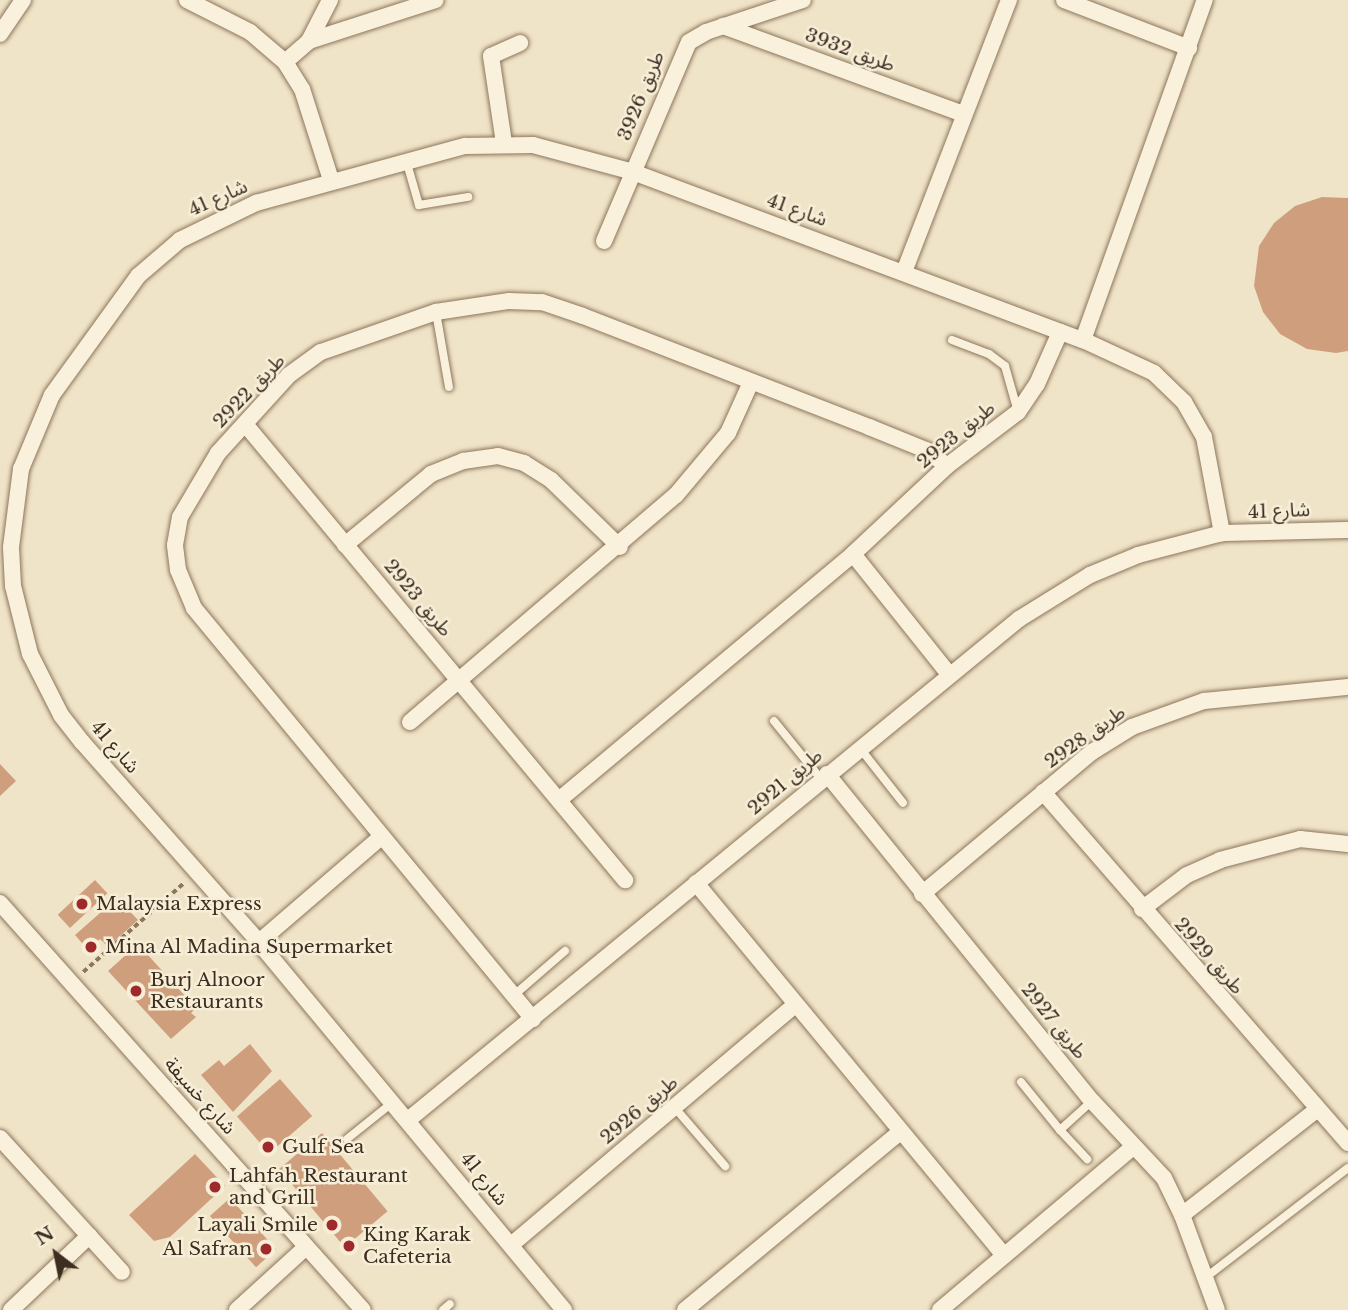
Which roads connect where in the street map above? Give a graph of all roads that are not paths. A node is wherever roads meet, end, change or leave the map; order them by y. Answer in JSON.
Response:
{"nodes":[{"id":1,"x":23,"y":0,"type":"edge"},
{"id":2,"x":187,"y":0,"type":"edge"},
{"id":3,"x":330,"y":0,"type":"edge"},
{"id":4,"x":436,"y":0,"type":"edge"},
{"id":5,"x":803,"y":0,"type":"edge"},
{"id":6,"x":1009,"y":0,"type":"edge"},
{"id":7,"x":1064,"y":0,"type":"edge"},
{"id":8,"x":1205,"y":0,"type":"edge"},
{"id":9,"x":723,"y":26,"type":"junction"},
{"id":10,"x":0,"y":34,"type":"edge"},
{"id":11,"x":309,"y":41,"type":"junction"},
{"id":12,"x":520,"y":43,"type":"dead end"},
{"id":13,"x":1189,"y":48,"type":"junction"},
{"id":14,"x":285,"y":62,"type":"junction"},
{"id":15,"x":962,"y":114,"type":"junction"},
{"id":16,"x":503,"y":143,"type":"junction"},
{"id":17,"x":406,"y":160,"type":"junction"},
{"id":18,"x":633,"y":172,"type":"junction"},
{"id":19,"x":331,"y":180,"type":"junction"},
{"id":20,"x":468,"y":197,"type":"dead end"},
{"id":21,"x":604,"y":241,"type":"dead end"},
{"id":22,"x":904,"y":272,"type":"junction"},
{"id":23,"x":436,"y":312,"type":"junction"},
{"id":24,"x":1059,"y":332,"type":"junction"},
{"id":25,"x":952,"y":340,"type":"dead end"},
{"id":26,"x":1083,"y":340,"type":"junction"},
{"id":27,"x":751,"y":382,"type":"junction"},
{"id":28,"x":449,"y":387,"type":"dead end"},
{"id":29,"x":1018,"y":412,"type":"junction"},
{"id":30,"x":245,"y":424,"type":"junction"},
{"id":31,"x":947,"y":466,"type":"junction"},
{"id":32,"x":1348,"y":530,"type":"edge"},
{"id":33,"x":1222,"y":533,"type":"junction"},
{"id":34,"x":345,"y":545,"type":"junction"},
{"id":35,"x":620,"y":547,"type":"junction"},
{"id":36,"x":853,"y":554,"type":"junction"},
{"id":37,"x":948,"y":673,"type":"junction"},
{"id":38,"x":460,"y":682,"type":"junction"},
{"id":39,"x":1348,"y":687,"type":"edge"},
{"id":40,"x":774,"y":721,"type":"dead end"},
{"id":41,"x":410,"y":722,"type":"dead end"},
{"id":42,"x":859,"y":747,"type":"junction"},
{"id":43,"x":824,"y":777,"type":"junction"},
{"id":44,"x":1043,"y":792,"type":"junction"},
{"id":45,"x":559,"y":800,"type":"junction"},
{"id":46,"x":904,"y":803,"type":"dead end"},
{"id":47,"x":380,"y":838,"type":"junction"},
{"id":48,"x":1348,"y":844,"type":"edge"},
{"id":49,"x":625,"y":880,"type":"dead end"},
{"id":50,"x":696,"y":883,"type":"junction"},
{"id":51,"x":922,"y":894,"type":"junction"},
{"id":52,"x":0,"y":903,"type":"edge"},
{"id":53,"x":1142,"y":909,"type":"junction"},
{"id":54,"x":259,"y":942,"type":"junction"},
{"id":55,"x":565,"y":951,"type":"dead end"},
{"id":56,"x":513,"y":996,"type":"junction"},
{"id":57,"x":794,"y":1006,"type":"junction"},
{"id":58,"x":533,"y":1019,"type":"junction"},
{"id":59,"x":1021,"y":1082,"type":"dead end"},
{"id":60,"x":1092,"y":1101,"type":"junction"},
{"id":61,"x":393,"y":1102,"type":"junction"},
{"id":62,"x":675,"y":1108,"type":"junction"},
{"id":63,"x":1315,"y":1111,"type":"junction"},
{"id":64,"x":408,"y":1120,"type":"junction"},
{"id":65,"x":1059,"y":1130,"type":"junction"},
{"id":66,"x":900,"y":1132,"type":"junction"},
{"id":67,"x":0,"y":1138,"type":"edge"},
{"id":68,"x":347,"y":1139,"type":"dead end"},
{"id":69,"x":1348,"y":1143,"type":"edge"},
{"id":70,"x":1132,"y":1148,"type":"junction"},
{"id":71,"x":1087,"y":1159,"type":"dead end"},
{"id":72,"x":725,"y":1166,"type":"dead end"},
{"id":73,"x":1348,"y":1168,"type":"edge"},
{"id":74,"x":1182,"y":1215,"type":"junction"},
{"id":75,"x":89,"y":1236,"type":"junction"},
{"id":76,"x":511,"y":1245,"type":"junction"},
{"id":77,"x":306,"y":1247,"type":"junction"},
{"id":78,"x":1004,"y":1255,"type":"junction"},
{"id":79,"x":122,"y":1272,"type":"dead end"},
{"id":80,"x":1205,"y":1278,"type":"junction"},
{"id":81,"x":10,"y":1310,"type":"edge"},
{"id":82,"x":237,"y":1310,"type":"edge"},
{"id":83,"x":363,"y":1310,"type":"edge"},
{"id":84,"x":564,"y":1310,"type":"edge"},
{"id":85,"x":685,"y":1310,"type":"edge"},
{"id":86,"x":940,"y":1310,"type":"edge"},
{"id":87,"x":1217,"y":1310,"type":"edge"}],
"edges":[{"from":1,"to":10,"type":"street"},
{"from":2,"to":14,"type":"street"},
{"from":3,"to":11,"type":"street"},
{"from":4,"to":11,"type":"street"},
{"from":5,"to":9,"type":"street","name":"طريق 3926"},
{"from":6,"to":15,"type":"street"},
{"from":7,"to":13,"type":"street"},
{"from":8,"to":13,"type":"street"},
{"from":9,"to":15,"type":"street","name":"طريق 3932"},
{"from":9,"to":18,"type":"street","name":"طريق 3926"},
{"from":11,"to":14,"type":"street"},
{"from":12,"to":16,"type":"street"},
{"from":13,"to":26,"type":"street"},
{"from":14,"to":19,"type":"street"},
{"from":15,"to":22,"type":"street"},
{"from":16,"to":17,"type":"street","name":"شارع 41"},
{"from":16,"to":18,"type":"street","name":"شارع 41"},
{"from":17,"to":19,"type":"street","name":"شارع 41"},
{"from":17,"to":20,"type":"lane"},
{"from":18,"to":21,"type":"street","name":"طريق 3926"},
{"from":18,"to":22,"type":"street","name":"شارع 41"},
{"from":19,"to":54,"type":"street","name":"شارع 41"},
{"from":22,"to":24,"type":"street","name":"شارع 41"},
{"from":23,"to":27,"type":"street","name":"طريق 2922"},
{"from":23,"to":28,"type":"lane"},
{"from":23,"to":30,"type":"street","name":"طريق 2922"},
{"from":24,"to":26,"type":"street","name":"شارع 41"},
{"from":24,"to":29,"type":"street","name":"طريق 2923"},
{"from":25,"to":29,"type":"lane"},
{"from":26,"to":33,"type":"street","name":"شارع 41"},
{"from":27,"to":31,"type":"street","name":"طريق 2922"},
{"from":27,"to":35,"type":"street"},
{"from":29,"to":31,"type":"street","name":"طريق 2923"},
{"from":30,"to":34,"type":"street","name":"طريق 2923"},
{"from":30,"to":47,"type":"street","name":"طريق 2922"},
{"from":31,"to":36,"type":"street","name":"طريق 2923"},
{"from":32,"to":33,"type":"street","name":"شارع 41"},
{"from":33,"to":37,"type":"street","name":"طريق 2921"},
{"from":34,"to":35,"type":"street"},
{"from":34,"to":38,"type":"street","name":"طريق 2923"},
{"from":35,"to":38,"type":"street"},
{"from":36,"to":37,"type":"street"},
{"from":36,"to":45,"type":"street","name":"طريق 2923"},
{"from":37,"to":42,"type":"street","name":"طريق 2921"},
{"from":38,"to":41,"type":"street"},
{"from":38,"to":45,"type":"street","name":"طريق 2923"},
{"from":39,"to":44,"type":"street","name":"طريق 2928"},
{"from":40,"to":43,"type":"lane"},
{"from":42,"to":43,"type":"street","name":"طريق 2921"},
{"from":42,"to":46,"type":"lane"},
{"from":43,"to":50,"type":"street","name":"طريق 2921"},
{"from":43,"to":51,"type":"street","name":"طريق 2927"},
{"from":44,"to":51,"type":"street","name":"طريق 2928"},
{"from":44,"to":53,"type":"street","name":"طريق 2929"},
{"from":45,"to":49,"type":"street","name":"طريق 2923"},
{"from":47,"to":54,"type":"street"},
{"from":47,"to":56,"type":"street","name":"طريق 2922"},
{"from":48,"to":53,"type":"street"},
{"from":50,"to":57,"type":"street"},
{"from":50,"to":58,"type":"street","name":"طريق 2921"},
{"from":51,"to":60,"type":"street","name":"طريق 2927"},
{"from":52,"to":77,"type":"street","name":"شارع خسيفة"},
{"from":53,"to":63,"type":"street","name":"طريق 2929"},
{"from":54,"to":61,"type":"street","name":"شارع 41"},
{"from":55,"to":56,"type":"lane"},
{"from":56,"to":58,"type":"street","name":"طريق 2922"},
{"from":57,"to":62,"type":"street","name":"طريق 2926"},
{"from":57,"to":66,"type":"street"},
{"from":58,"to":64,"type":"street","name":"طريق 2921"},
{"from":59,"to":65,"type":"lane"},
{"from":60,"to":65,"type":"lane"},
{"from":60,"to":70,"type":"street","name":"طريق 2927"},
{"from":61,"to":64,"type":"street","name":"شارع 41"},
{"from":61,"to":68,"type":"lane"},
{"from":62,"to":72,"type":"lane"},
{"from":62,"to":76,"type":"street","name":"طريق 2926"},
{"from":63,"to":69,"type":"street","name":"طريق 2929"},
{"from":63,"to":74,"type":"street"},
{"from":64,"to":76,"type":"street","name":"شارع 41"},
{"from":65,"to":71,"type":"lane"},
{"from":66,"to":78,"type":"street"},
{"from":66,"to":85,"type":"street"},
{"from":67,"to":75,"type":"street"},
{"from":70,"to":74,"type":"street","name":"طريق 2927"},
{"from":70,"to":78,"type":"street"},
{"from":73,"to":80,"type":"lane"},
{"from":74,"to":80,"type":"street","name":"طريق 2927"},
{"from":75,"to":79,"type":"street"},
{"from":75,"to":81,"type":"street"},
{"from":76,"to":84,"type":"street","name":"شارع 41"},
{"from":77,"to":82,"type":"street"},
{"from":77,"to":83,"type":"street","name":"شارع خسيفة"},
{"from":78,"to":86,"type":"street"},
{"from":80,"to":87,"type":"street","name":"طريق 2927"}]}
